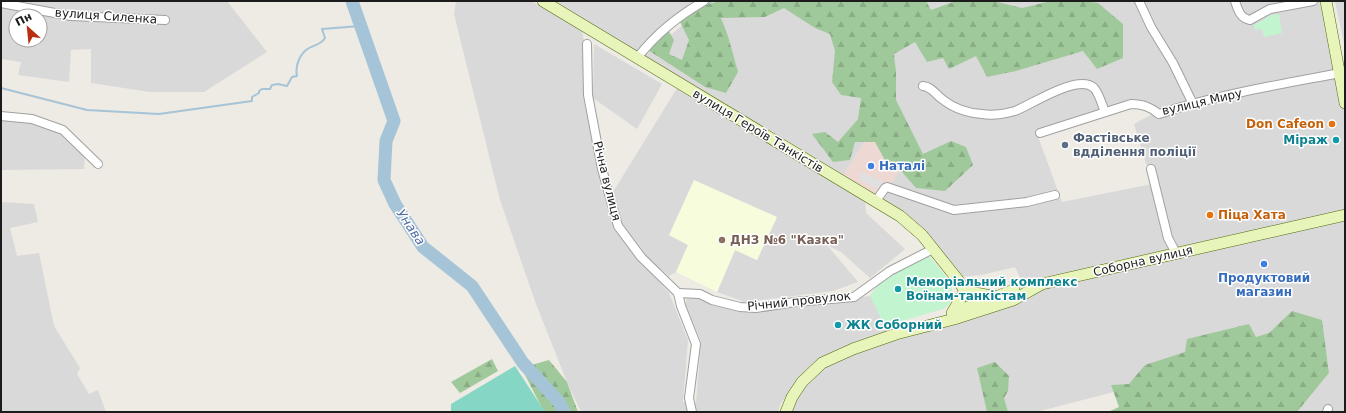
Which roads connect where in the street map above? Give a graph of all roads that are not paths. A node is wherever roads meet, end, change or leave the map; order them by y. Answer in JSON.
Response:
{"nodes":[{"id":1,"x":543,"y":1,"type":"edge"},
{"id":2,"x":704,"y":1,"type":"edge"},
{"id":3,"x":1140,"y":1,"type":"edge"},
{"id":4,"x":1235,"y":1,"type":"edge"},
{"id":5,"x":1313,"y":1,"type":"edge"},
{"id":6,"x":1326,"y":1,"type":"edge"},
{"id":7,"x":1,"y":3,"type":"edge"},
{"id":8,"x":165,"y":20,"type":"dead end"},
{"id":9,"x":587,"y":44,"type":"dead end"},
{"id":10,"x":637,"y":58,"type":"junction"},
{"id":11,"x":1342,"y":73,"type":"edge"},
{"id":12,"x":923,"y":86,"type":"dead end"},
{"id":13,"x":1345,"y":103,"type":"edge"},
{"id":14,"x":1193,"y":104,"type":"junction"},
{"id":15,"x":1105,"y":112,"type":"junction"},
{"id":16,"x":1,"y":116,"type":"edge"},
{"id":17,"x":1040,"y":133,"type":"dead end"},
{"id":18,"x":98,"y":164,"type":"dead end"},
{"id":19,"x":1151,"y":169,"type":"dead end"},
{"id":20,"x":1055,"y":195,"type":"dead end"},
{"id":21,"x":876,"y":201,"type":"junction"},
{"id":22,"x":1345,"y":215,"type":"edge"},
{"id":23,"x":933,"y":249,"type":"junction"},
{"id":24,"x":1176,"y":254,"type":"junction"},
{"id":25,"x":958,"y":280,"type":"junction"},
{"id":26,"x":965,"y":291,"type":"junction"},
{"id":27,"x":678,"y":293,"type":"junction"},
{"id":28,"x":993,"y":295,"type":"junction"},
{"id":29,"x":1013,"y":295,"type":"junction"},
{"id":30,"x":952,"y":313,"type":"junction"},
{"id":31,"x":933,"y":324,"type":"junction"},
{"id":32,"x":692,"y":412,"type":"edge"},
{"id":33,"x":786,"y":412,"type":"edge"}],
"edges":[{"from":1,"to":10,"type":"main road","name":"вулиця Героїв Танкістів"},
{"from":2,"to":10,"type":"street"},
{"from":3,"to":14,"type":"street"},
{"from":4,"to":5,"type":"street"},
{"from":6,"to":11,"type":"main road"},
{"from":7,"to":8,"type":"street","name":"вулиця Силенка"},
{"from":9,"to":27,"type":"street","name":"Річна вулиця"},
{"from":10,"to":21,"type":"main road","name":"вулиця Героїв Танкістів"},
{"from":11,"to":13,"type":"main road"},
{"from":11,"to":14,"type":"street","name":"вулиця Миру"},
{"from":12,"to":15,"type":"street"},
{"from":14,"to":15,"type":"street","name":"вулиця Миру"},
{"from":15,"to":17,"type":"street","name":"вулиця Миру"},
{"from":16,"to":18,"type":"street"},
{"from":19,"to":24,"type":"street"},
{"from":20,"to":21,"type":"street"},
{"from":21,"to":23,"type":"main road","name":"вулиця Героїв Танкістів"},
{"from":22,"to":24,"type":"main road","name":"Соборна вулиця"},
{"from":23,"to":25,"type":"main road","name":"вулиця Героїв Танкістів"},
{"from":23,"to":27,"type":"street","name":"Річний провулок"},
{"from":24,"to":29,"type":"main road","name":"Соборна вулиця"},
{"from":25,"to":26,"type":"main road","name":"вулиця Героїв Танкістів"},
{"from":25,"to":28,"type":"main road","name":"вулиця Героїв Танкістів"},
{"from":26,"to":28,"type":"main road","name":"вулиця Героїв Танкістів"},
{"from":26,"to":30,"type":"main road"},
{"from":27,"to":32,"type":"street","name":"Річна вулиця"},
{"from":28,"to":29,"type":"main road","name":"вулиця Героїв Танкістів"},
{"from":28,"to":30,"type":"main road"},
{"from":28,"to":31,"type":"main road"},
{"from":29,"to":31,"type":"main road","name":"Соборна вулиця"},
{"from":30,"to":31,"type":"main road"},
{"from":31,"to":33,"type":"main road","name":"Соборна вулиця"}]}
